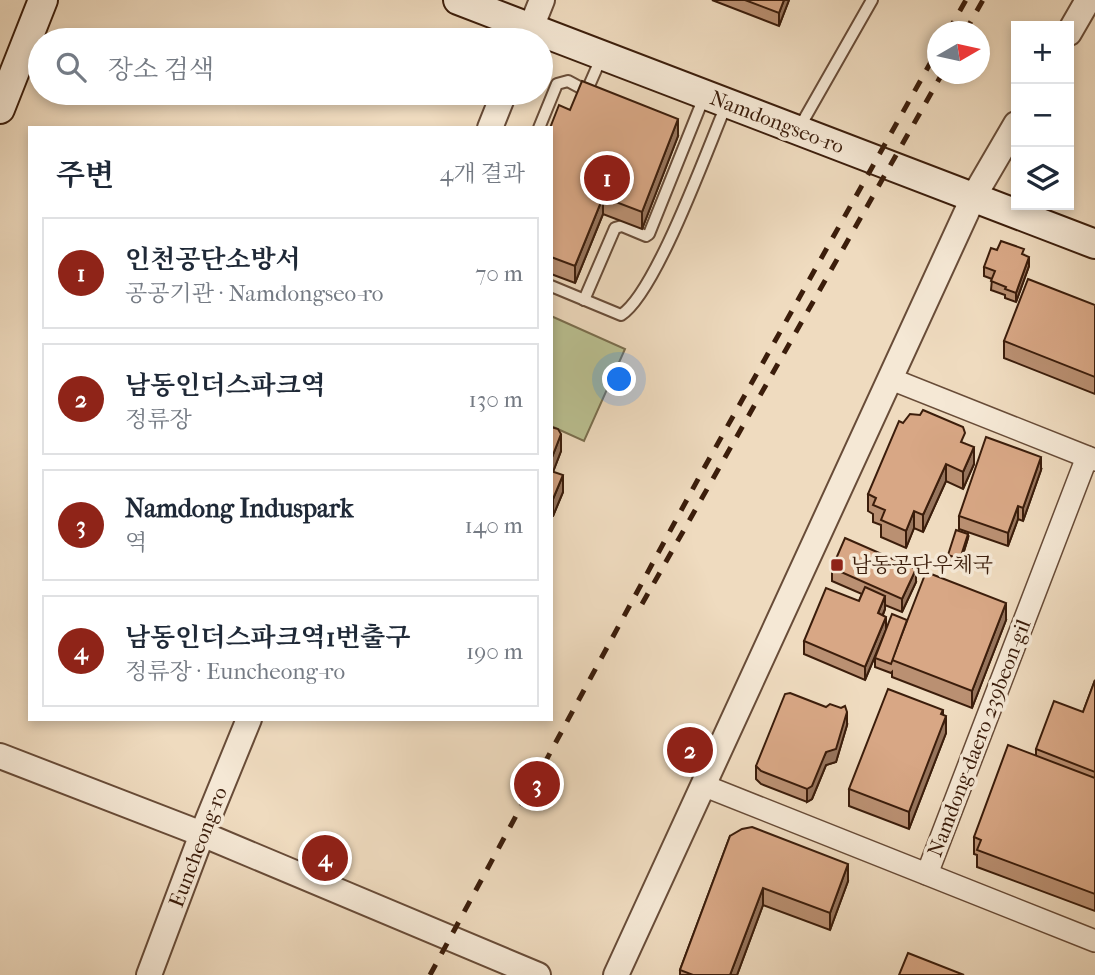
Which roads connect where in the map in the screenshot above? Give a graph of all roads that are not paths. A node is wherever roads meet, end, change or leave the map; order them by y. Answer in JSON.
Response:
{"nodes":[{"id":1,"x":43,"y":0,"type":"edge"},
{"id":2,"x":458,"y":0,"type":"edge"},
{"id":3,"x":542,"y":0,"type":"edge"},
{"id":4,"x":872,"y":0,"type":"edge"},
{"id":5,"x":1088,"y":0,"type":"edge"},
{"id":6,"x":1074,"y":24,"type":"edge"},
{"id":7,"x":32,"y":28,"type":"edge"},
{"id":8,"x":514,"y":28,"type":"edge"},
{"id":9,"x":531,"y":28,"type":"edge"},
{"id":10,"x":28,"y":38,"type":"edge"},
{"id":11,"x":553,"y":42,"type":"edge"},
{"id":12,"x":602,"y":56,"type":"junction"},
{"id":13,"x":553,"y":94,"type":"edge"},
{"id":14,"x":716,"y":99,"type":"junction"},
{"id":15,"x":499,"y":105,"type":"edge"},
{"id":16,"x":548,"y":105,"type":"edge"},
{"id":17,"x":0,"y":109,"type":"edge"},
{"id":18,"x":491,"y":126,"type":"edge"},
{"id":19,"x":540,"y":126,"type":"edge"},
{"id":20,"x":799,"y":130,"type":"junction"},
{"id":21,"x":1011,"y":133,"type":"edge"},
{"id":22,"x":974,"y":196,"type":"junction"},
{"id":23,"x":1095,"y":244,"type":"edge"},
{"id":24,"x":553,"y":287,"type":"edge"},
{"id":25,"x":584,"y":300,"type":"junction"},
{"id":26,"x":891,"y":379,"type":"junction"},
{"id":27,"x":1091,"y":458,"type":"edge"},
{"id":28,"x":248,"y":721,"type":"edge"},
{"id":29,"x":0,"y":756,"type":"edge"},
{"id":30,"x":705,"y":786,"type":"junction"},
{"id":31,"x":202,"y":834,"type":"junction"},
{"id":32,"x":927,"y":874,"type":"junction"},
{"id":33,"x":1095,"y":941,"type":"edge"},
{"id":34,"x":149,"y":975,"type":"edge"},
{"id":35,"x":538,"y":975,"type":"edge"},
{"id":36,"x":616,"y":975,"type":"edge"}],
"edges":[{"from":1,"to":7,"type":"main road"},
{"from":2,"to":8,"type":"main road","name":"Namdongseo-ro"},
{"from":3,"to":9,"type":"street"},
{"from":4,"to":20,"type":"lane"},
{"from":5,"to":6,"type":"street"},
{"from":10,"to":17,"type":"main road"},
{"from":11,"to":12,"type":"main road","name":"Namdongseo-ro"},
{"from":12,"to":13,"type":"lane"},
{"from":12,"to":14,"type":"main road","name":"Namdongseo-ro"},
{"from":14,"to":20,"type":"main road","name":"Namdongseo-ro"},
{"from":14,"to":25,"type":"lane"},
{"from":14,"to":25,"type":"lane"},
{"from":15,"to":18,"type":"street"},
{"from":16,"to":19,"type":"lane"},
{"from":20,"to":22,"type":"main road","name":"Namdongseo-ro"},
{"from":21,"to":22,"type":"street"},
{"from":22,"to":23,"type":"main road","name":"Namdongseo-ro"},
{"from":22,"to":26,"type":"street"},
{"from":24,"to":25,"type":"lane"},
{"from":26,"to":27,"type":"street"},
{"from":26,"to":30,"type":"street"},
{"from":27,"to":32,"type":"street","name":"Namdong-daero 239beon-gil"},
{"from":28,"to":31,"type":"street","name":"Euncheong-ro"},
{"from":29,"to":31,"type":"street"},
{"from":30,"to":32,"type":"street","name":"Namdong-daero 239beon-gil"},
{"from":30,"to":36,"type":"street"},
{"from":31,"to":34,"type":"street","name":"Euncheong-ro"},
{"from":31,"to":35,"type":"street"},
{"from":32,"to":33,"type":"street"}]}
